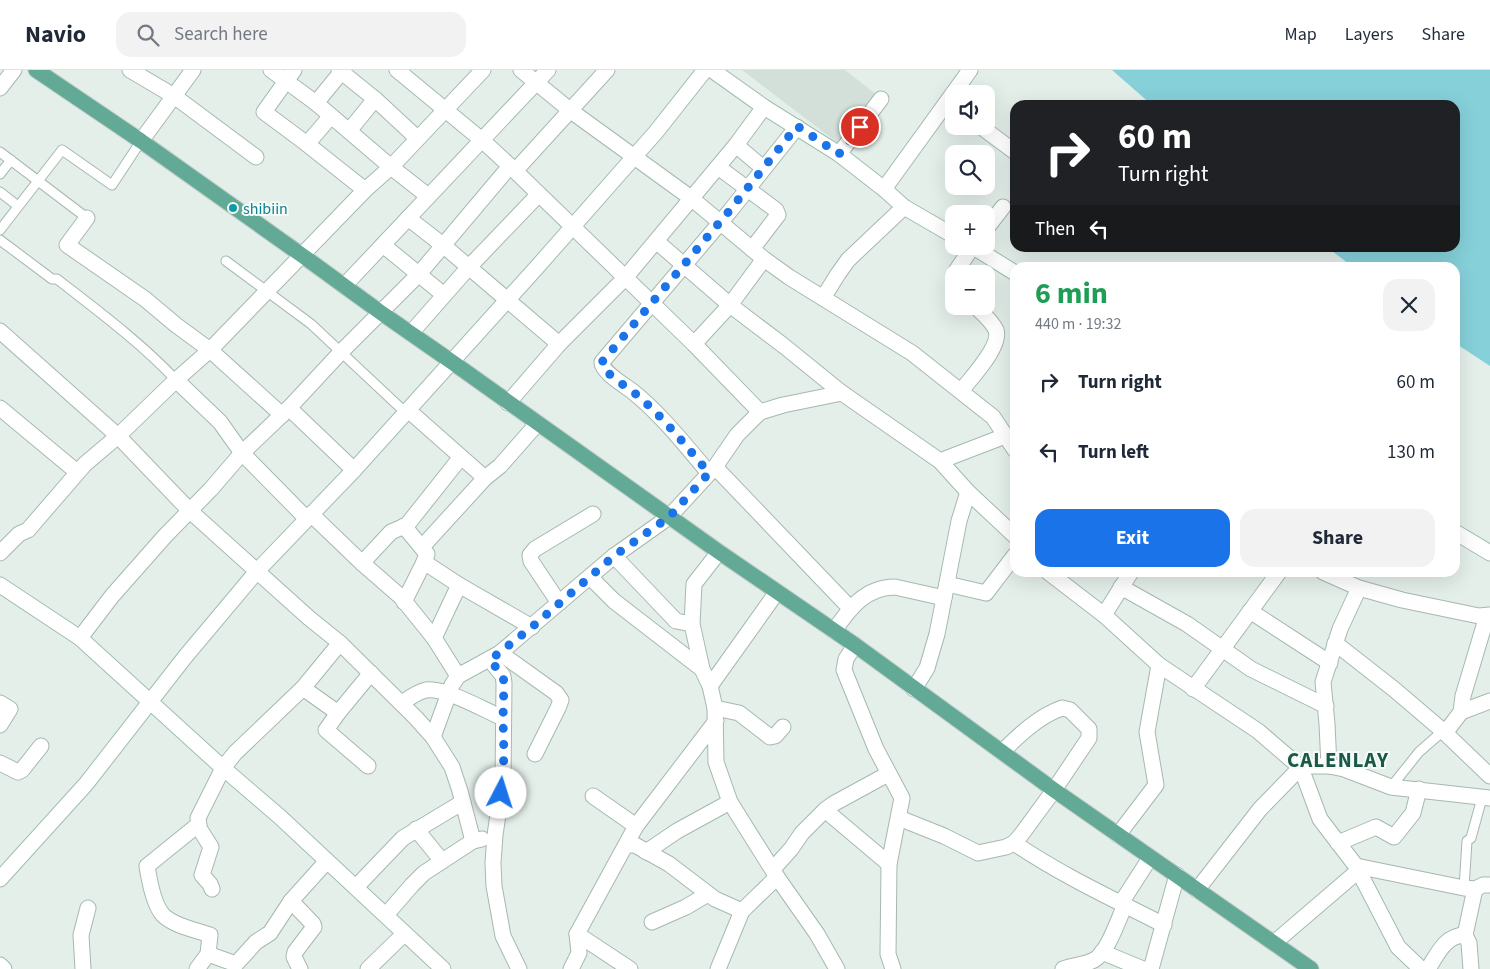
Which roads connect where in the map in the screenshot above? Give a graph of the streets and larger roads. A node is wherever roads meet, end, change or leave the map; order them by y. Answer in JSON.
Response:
{"nodes":[{"id":1,"x":14,"y":70,"type":"edge"},
{"id":2,"x":36,"y":70,"type":"edge"},
{"id":3,"x":130,"y":70,"type":"edge"},
{"id":4,"x":193,"y":70,"type":"edge"},
{"id":5,"x":271,"y":70,"type":"edge"},
{"id":6,"x":397,"y":70,"type":"edge"},
{"id":7,"x":482,"y":70,"type":"edge"},
{"id":8,"x":521,"y":70,"type":"edge"},
{"id":9,"x":548,"y":70,"type":"edge"},
{"id":10,"x":607,"y":70,"type":"edge"},
{"id":11,"x":705,"y":70,"type":"edge"},
{"id":12,"x":712,"y":70,"type":"edge"},
{"id":13,"x":341,"y":71,"type":"edge"},
{"id":14,"x":967,"y":71,"type":"edge"},
{"id":15,"x":290,"y":76,"type":"edge"},
{"id":16,"x":536,"y":82,"type":"junction"},
{"id":17,"x":960,"y":85,"type":"edge"},
{"id":18,"x":0,"y":88,"type":"edge"},
{"id":19,"x":174,"y":96,"type":"junction"},
{"id":20,"x":375,"y":99,"type":"junction"},
{"id":21,"x":881,"y":99,"type":"dead end"},
{"id":22,"x":316,"y":103,"type":"junction"},
{"id":23,"x":764,"y":107,"type":"junction"},
{"id":24,"x":445,"y":110,"type":"junction"},
{"id":25,"x":571,"y":110,"type":"junction"},
{"id":26,"x":945,"y":110,"type":"edge"},
{"id":27,"x":331,"y":116,"type":"junction"},
{"id":28,"x":797,"y":126,"type":"junction"},
{"id":29,"x":349,"y":131,"type":"junction"},
{"id":30,"x":992,"y":135,"type":"edge"},
{"id":31,"x":417,"y":138,"type":"junction"},
{"id":32,"x":483,"y":140,"type":"junction"},
{"id":33,"x":141,"y":141,"type":"junction"},
{"id":34,"x":307,"y":144,"type":"junction"},
{"id":35,"x":736,"y":145,"type":"junction"},
{"id":36,"x":1010,"y":148,"type":"edge"},
{"id":37,"x":839,"y":154,"type":"junction"},
{"id":38,"x":256,"y":156,"type":"dead end"},
{"id":39,"x":634,"y":156,"type":"junction"},
{"id":40,"x":391,"y":167,"type":"junction"},
{"id":41,"x":718,"y":167,"type":"junction"},
{"id":42,"x":513,"y":168,"type":"junction"},
{"id":43,"x":763,"y":168,"type":"junction"},
{"id":44,"x":746,"y":189,"type":"junction"},
{"id":45,"x":884,"y":189,"type":"junction"},
{"id":46,"x":365,"y":190,"type":"junction"},
{"id":47,"x":538,"y":195,"type":"junction"},
{"id":48,"x":428,"y":196,"type":"junction"},
{"id":49,"x":691,"y":198,"type":"junction"},
{"id":50,"x":904,"y":207,"type":"junction"},
{"id":51,"x":1003,"y":207,"type":"dead end"},
{"id":52,"x":995,"y":217,"type":"edge"},
{"id":53,"x":87,"y":218,"type":"road end"},
{"id":54,"x":408,"y":218,"type":"junction"},
{"id":55,"x":720,"y":222,"type":"junction"},
{"id":56,"x":572,"y":228,"type":"junction"},
{"id":57,"x":945,"y":231,"type":"edge"},
{"id":58,"x":656,"y":241,"type":"junction"},
{"id":59,"x":383,"y":245,"type":"junction"},
{"id":60,"x":444,"y":246,"type":"junction"},
{"id":61,"x":758,"y":254,"type":"junction"},
{"id":62,"x":987,"y":255,"type":"edge"},
{"id":63,"x":304,"y":256,"type":"junction"},
{"id":64,"x":683,"y":264,"type":"junction"},
{"id":65,"x":469,"y":267,"type":"junction"},
{"id":66,"x":1010,"y":270,"type":"edge"},
{"id":67,"x":419,"y":274,"type":"junction"},
{"id":68,"x":625,"y":278,"type":"junction"},
{"id":69,"x":344,"y":286,"type":"junction"},
{"id":70,"x":444,"y":295,"type":"junction"},
{"id":71,"x":823,"y":298,"type":"junction"},
{"id":72,"x":508,"y":300,"type":"junction"},
{"id":73,"x":652,"y":303,"type":"junction"},
{"id":74,"x":730,"y":305,"type":"junction"},
{"id":75,"x":380,"y":312,"type":"junction"},
{"id":76,"x":984,"y":315,"type":"edge"},
{"id":77,"x":0,"y":331,"type":"edge"},
{"id":78,"x":411,"y":333,"type":"junction"},
{"id":79,"x":560,"y":344,"type":"junction"},
{"id":80,"x":694,"y":344,"type":"junction"},
{"id":81,"x":210,"y":350,"type":"junction"},
{"id":82,"x":452,"y":362,"type":"junction"},
{"id":83,"x":176,"y":380,"type":"junction"},
{"id":84,"x":961,"y":391,"type":"junction"},
{"id":85,"x":842,"y":393,"type":"junction"},
{"id":86,"x":508,"y":402,"type":"junction"},
{"id":87,"x":0,"y":408,"type":"edge"},
{"id":88,"x":286,"y":411,"type":"junction"},
{"id":89,"x":407,"y":411,"type":"junction"},
{"id":90,"x":760,"y":412,"type":"junction"},
{"id":91,"x":537,"y":424,"type":"junction"},
{"id":92,"x":118,"y":436,"type":"junction"},
{"id":93,"x":1005,"y":436,"type":"junction"},
{"id":94,"x":1010,"y":443,"type":"edge"},
{"id":95,"x":242,"y":453,"type":"junction"},
{"id":96,"x":461,"y":457,"type":"junction"},
{"id":97,"x":940,"y":461,"type":"junction"},
{"id":98,"x":354,"y":470,"type":"junction"},
{"id":99,"x":712,"y":470,"type":"junction"},
{"id":100,"x":77,"y":472,"type":"junction"},
{"id":101,"x":485,"y":478,"type":"junction"},
{"id":102,"x":968,"y":492,"type":"junction"},
{"id":103,"x":190,"y":511,"type":"junction"},
{"id":104,"x":593,"y":514,"type":"dead end"},
{"id":105,"x":309,"y":516,"type":"junction"},
{"id":106,"x":669,"y":517,"type":"junction"},
{"id":107,"x":404,"y":526,"type":"junction"},
{"id":108,"x":1010,"y":531,"type":"edge"},
{"id":109,"x":1460,"y":535,"type":"edge"},
{"id":110,"x":718,"y":552,"type":"junction"},
{"id":111,"x":0,"y":553,"type":"edge"},
{"id":112,"x":1490,"y":553,"type":"edge"},
{"id":113,"x":423,"y":554,"type":"junction"},
{"id":114,"x":614,"y":556,"type":"junction"},
{"id":115,"x":1010,"y":562,"type":"edge"},
{"id":116,"x":362,"y":563,"type":"junction"},
{"id":117,"x":258,"y":570,"type":"junction"},
{"id":118,"x":590,"y":577,"type":"junction"},
{"id":119,"x":1055,"y":577,"type":"edge"},
{"id":120,"x":1128,"y":577,"type":"edge"},
{"id":121,"x":1275,"y":577,"type":"edge"},
{"id":122,"x":1334,"y":577,"type":"edge"},
{"id":123,"x":0,"y":585,"type":"edge"},
{"id":124,"x":459,"y":585,"type":"junction"},
{"id":125,"x":1122,"y":587,"type":"junction"},
{"id":126,"x":1359,"y":588,"type":"junction"},
{"id":127,"x":946,"y":591,"type":"junction"},
{"id":128,"x":777,"y":592,"type":"junction"},
{"id":129,"x":404,"y":602,"type":"junction"},
{"id":130,"x":560,"y":603,"type":"junction"},
{"id":131,"x":850,"y":608,"type":"junction"},
{"id":132,"x":1250,"y":611,"type":"junction"},
{"id":133,"x":1104,"y":615,"type":"junction"},
{"id":134,"x":1489,"y":615,"type":"edge"},
{"id":135,"x":692,"y":624,"type":"junction"},
{"id":136,"x":532,"y":627,"type":"junction"},
{"id":137,"x":834,"y":631,"type":"junction"},
{"id":138,"x":80,"y":638,"type":"junction"},
{"id":139,"x":434,"y":638,"type":"junction"},
{"id":140,"x":340,"y":643,"type":"junction"},
{"id":141,"x":1335,"y":644,"type":"junction"},
{"id":142,"x":855,"y":645,"type":"junction"},
{"id":143,"x":1223,"y":649,"type":"junction"},
{"id":144,"x":495,"y":657,"type":"junction"},
{"id":145,"x":1330,"y":662,"type":"junction"},
{"id":146,"x":1159,"y":665,"type":"junction"},
{"id":147,"x":702,"y":669,"type":"junction"},
{"id":148,"x":371,"y":673,"type":"junction"},
{"id":149,"x":458,"y":676,"type":"junction"},
{"id":150,"x":710,"y":686,"type":"junction"},
{"id":151,"x":302,"y":688,"type":"junction"},
{"id":152,"x":914,"y":689,"type":"junction"},
{"id":153,"x":1193,"y":689,"type":"junction"},
{"id":154,"x":449,"y":694,"type":"junction"},
{"id":155,"x":150,"y":701,"type":"junction"},
{"id":156,"x":1490,"y":701,"type":"edge"},
{"id":157,"x":0,"y":702,"type":"edge"},
{"id":158,"x":402,"y":703,"type":"junction"},
{"id":159,"x":1326,"y":706,"type":"junction"},
{"id":160,"x":1461,"y":712,"type":"junction"},
{"id":161,"x":338,"y":714,"type":"junction"},
{"id":162,"x":716,"y":714,"type":"junction"},
{"id":163,"x":503,"y":718,"type":"junction"},
{"id":164,"x":0,"y":725,"type":"edge"},
{"id":165,"x":784,"y":727,"type":"dead end"},
{"id":166,"x":1444,"y":732,"type":"junction"},
{"id":167,"x":434,"y":737,"type":"junction"},
{"id":168,"x":41,"y":746,"type":"dead end"},
{"id":169,"x":1002,"y":752,"type":"junction"},
{"id":170,"x":535,"y":754,"type":"dead end"},
{"id":171,"x":0,"y":763,"type":"edge"},
{"id":172,"x":368,"y":766,"type":"dead end"},
{"id":173,"x":1329,"y":766,"type":"junction"},
{"id":174,"x":223,"y":768,"type":"junction"},
{"id":175,"x":1301,"y":768,"type":"junction"},
{"id":176,"x":888,"y":774,"type":"junction"},
{"id":177,"x":1490,"y":776,"type":"edge"},
{"id":178,"x":1419,"y":789,"type":"junction"},
{"id":179,"x":1054,"y":790,"type":"junction"},
{"id":180,"x":593,"y":796,"type":"dead end"},
{"id":181,"x":1486,"y":798,"type":"edge"},
{"id":182,"x":463,"y":802,"type":"junction"},
{"id":183,"x":730,"y":802,"type":"junction"},
{"id":184,"x":825,"y":810,"type":"junction"},
{"id":185,"x":899,"y":818,"type":"junction"},
{"id":186,"x":198,"y":824,"type":"junction"},
{"id":187,"x":636,"y":826,"type":"junction"},
{"id":188,"x":416,"y":829,"type":"junction"},
{"id":189,"x":495,"y":835,"type":"junction"},
{"id":190,"x":1118,"y":835,"type":"junction"},
{"id":191,"x":473,"y":840,"type":"junction"},
{"id":192,"x":1338,"y":843,"type":"junction"},
{"id":193,"x":1014,"y":844,"type":"junction"},
{"id":194,"x":626,"y":845,"type":"junction"},
{"id":195,"x":646,"y":852,"type":"junction"},
{"id":196,"x":1150,"y":858,"type":"junction"},
{"id":197,"x":327,"y":861,"type":"junction"},
{"id":198,"x":442,"y":861,"type":"junction"},
{"id":199,"x":889,"y":864,"type":"junction"},
{"id":200,"x":1357,"y":869,"type":"junction"},
{"id":201,"x":775,"y":873,"type":"junction"},
{"id":202,"x":1176,"y":875,"type":"junction"},
{"id":203,"x":0,"y":879,"type":"edge"},
{"id":204,"x":356,"y":887,"type":"junction"},
{"id":205,"x":1476,"y":887,"type":"edge"},
{"id":206,"x":212,"y":889,"type":"dead end"},
{"id":207,"x":1197,"y":890,"type":"junction"},
{"id":208,"x":708,"y":894,"type":"junction"},
{"id":209,"x":291,"y":901,"type":"junction"},
{"id":210,"x":1123,"y":904,"type":"junction"},
{"id":211,"x":88,"y":908,"type":"dead end"},
{"id":212,"x":742,"y":911,"type":"junction"},
{"id":213,"x":386,"y":915,"type":"junction"},
{"id":214,"x":652,"y":922,"type":"dead end"},
{"id":215,"x":1164,"y":925,"type":"junction"},
{"id":216,"x":404,"y":934,"type":"junction"},
{"id":217,"x":577,"y":934,"type":"junction"},
{"id":218,"x":1464,"y":935,"type":"junction"},
{"id":219,"x":1274,"y":943,"type":"junction"},
{"id":220,"x":1102,"y":952,"type":"junction"},
{"id":221,"x":208,"y":954,"type":"junction"},
{"id":222,"x":0,"y":965,"type":"edge"},
{"id":223,"x":1092,"y":965,"type":"edge"},
{"id":224,"x":238,"y":967,"type":"edge"},
{"id":225,"x":1066,"y":968,"type":"edge"},
{"id":226,"x":1419,"y":968,"type":"edge"},
{"id":227,"x":4,"y":969,"type":"edge"},
{"id":228,"x":83,"y":969,"type":"edge"},
{"id":229,"x":197,"y":969,"type":"edge"},
{"id":230,"x":300,"y":969,"type":"edge"},
{"id":231,"x":368,"y":969,"type":"edge"},
{"id":232,"x":443,"y":969,"type":"edge"},
{"id":233,"x":520,"y":969,"type":"edge"},
{"id":234,"x":571,"y":969,"type":"edge"},
{"id":235,"x":630,"y":969,"type":"edge"},
{"id":236,"x":718,"y":969,"type":"edge"},
{"id":237,"x":837,"y":969,"type":"edge"},
{"id":238,"x":893,"y":969,"type":"edge"},
{"id":239,"x":1143,"y":969,"type":"edge"},
{"id":240,"x":1151,"y":969,"type":"edge"},
{"id":241,"x":1312,"y":969,"type":"edge"},
{"id":242,"x":1471,"y":969,"type":"edge"}],
"edges":[{"from":1,"to":18,"type":"street"},
{"from":2,"to":33,"type":"main road"},
{"from":3,"to":19,"type":"street"},
{"from":4,"to":19,"type":"street"},
{"from":5,"to":15,"type":"street"},
{"from":6,"to":24,"type":"street"},
{"from":7,"to":24,"type":"street"},
{"from":8,"to":16,"type":"street"},
{"from":9,"to":16,"type":"street"},
{"from":10,"to":25,"type":"street"},
{"from":11,"to":39,"type":"street"},
{"from":12,"to":23,"type":"street"},
{"from":13,"to":20,"type":"street"},
{"from":13,"to":22,"type":"street"},
{"from":14,"to":17,"type":"street"},
{"from":15,"to":22,"type":"street"},
{"from":15,"to":34,"type":"street"},
{"from":16,"to":25,"type":"street"},
{"from":16,"to":32,"type":"street"},
{"from":19,"to":33,"type":"street"},
{"from":19,"to":38,"type":"street"},
{"from":20,"to":29,"type":"street"},
{"from":20,"to":31,"type":"street"},
{"from":21,"to":37,"type":"street"},
{"from":22,"to":27,"type":"street"},
{"from":23,"to":28,"type":"street"},
{"from":23,"to":35,"type":"street"},
{"from":24,"to":31,"type":"street"},
{"from":24,"to":32,"type":"street"},
{"from":25,"to":39,"type":"street"},
{"from":25,"to":42,"type":"street"},
{"from":26,"to":45,"type":"street"},
{"from":27,"to":29,"type":"street"},
{"from":27,"to":34,"type":"street"},
{"from":28,"to":37,"type":"street"},
{"from":28,"to":43,"type":"street"},
{"from":29,"to":40,"type":"street"},
{"from":30,"to":36,"type":"street"},
{"from":31,"to":40,"type":"street"},
{"from":32,"to":42,"type":"street"},
{"from":32,"to":48,"type":"street"},
{"from":33,"to":63,"type":"main road"},
{"from":34,"to":46,"type":"street"},
{"from":35,"to":41,"type":"street"},
{"from":35,"to":43,"type":"street"},
{"from":37,"to":45,"type":"street"},
{"from":39,"to":49,"type":"street"},
{"from":39,"to":56,"type":"street"},
{"from":40,"to":46,"type":"street"},
{"from":40,"to":48,"type":"street"},
{"from":41,"to":44,"type":"street"},
{"from":41,"to":49,"type":"street"},
{"from":42,"to":47,"type":"street"},
{"from":42,"to":60,"type":"street"},
{"from":43,"to":44,"type":"street"},
{"from":44,"to":55,"type":"street"},
{"from":44,"to":61,"type":"street"},
{"from":45,"to":50,"type":"street"},
{"from":46,"to":63,"type":"street"},
{"from":47,"to":56,"type":"street"},
{"from":47,"to":65,"type":"street"},
{"from":48,"to":54,"type":"street"},
{"from":49,"to":55,"type":"street"},
{"from":49,"to":58,"type":"street"},
{"from":50,"to":57,"type":"street"},
{"from":50,"to":71,"type":"street"},
{"from":51,"to":52,"type":"street"},
{"from":53,"to":81,"type":"street"},
{"from":54,"to":59,"type":"street"},
{"from":54,"to":60,"type":"street"},
{"from":55,"to":61,"type":"street"},
{"from":55,"to":64,"type":"street"},
{"from":56,"to":68,"type":"street"},
{"from":56,"to":72,"type":"street"},
{"from":58,"to":64,"type":"street"},
{"from":58,"to":68,"type":"street"},
{"from":59,"to":67,"type":"street"},
{"from":59,"to":69,"type":"street"},
{"from":60,"to":65,"type":"street"},
{"from":60,"to":67,"type":"street"},
{"from":61,"to":71,"type":"street"},
{"from":61,"to":74,"type":"street"},
{"from":62,"to":66,"type":"street"},
{"from":63,"to":69,"type":"main road"},
{"from":63,"to":81,"type":"street"},
{"from":64,"to":73,"type":"street"},
{"from":64,"to":74,"type":"street"},
{"from":65,"to":70,"type":"street"},
{"from":65,"to":72,"type":"street"},
{"from":67,"to":70,"type":"street"},
{"from":67,"to":75,"type":"street"},
{"from":68,"to":73,"type":"street"},
{"from":68,"to":79,"type":"street"},
{"from":69,"to":75,"type":"main road"},
{"from":70,"to":78,"type":"street"},
{"from":71,"to":84,"type":"street"},
{"from":72,"to":79,"type":"street"},
{"from":72,"to":82,"type":"street"},
{"from":73,"to":80,"type":"street"},
{"from":73,"to":99,"type":"street"},
{"from":74,"to":80,"type":"street"},
{"from":74,"to":85,"type":"street"},
{"from":75,"to":78,"type":"main road"},
{"from":75,"to":88,"type":"street"},
{"from":76,"to":84,"type":"street"},
{"from":77,"to":92,"type":"street"},
{"from":78,"to":82,"type":"main road"},
{"from":79,"to":86,"type":"street"},
{"from":80,"to":90,"type":"street"},
{"from":81,"to":83,"type":"street"},
{"from":81,"to":88,"type":"street"},
{"from":82,"to":86,"type":"main road"},
{"from":82,"to":89,"type":"street"},
{"from":83,"to":92,"type":"street"},
{"from":83,"to":95,"type":"street"},
{"from":84,"to":93,"type":"street"},
{"from":85,"to":90,"type":"street"},
{"from":85,"to":97,"type":"street"},
{"from":86,"to":91,"type":"main road"},
{"from":87,"to":100,"type":"street"},
{"from":88,"to":95,"type":"street"},
{"from":88,"to":98,"type":"street"},
{"from":89,"to":96,"type":"street"},
{"from":89,"to":98,"type":"street"},
{"from":90,"to":99,"type":"street"},
{"from":91,"to":101,"type":"street"},
{"from":91,"to":106,"type":"main road"},
{"from":92,"to":100,"type":"street"},
{"from":92,"to":103,"type":"street"},
{"from":93,"to":94,"type":"street"},
{"from":93,"to":97,"type":"street"},
{"from":95,"to":103,"type":"street"},
{"from":95,"to":105,"type":"street"},
{"from":96,"to":101,"type":"street"},
{"from":96,"to":107,"type":"street"},
{"from":97,"to":102,"type":"street"},
{"from":98,"to":105,"type":"street"},
{"from":99,"to":106,"type":"street"},
{"from":99,"to":131,"type":"street"},
{"from":100,"to":111,"type":"street"},
{"from":101,"to":113,"type":"street"},
{"from":102,"to":108,"type":"street"},
{"from":102,"to":127,"type":"street"},
{"from":103,"to":117,"type":"street"},
{"from":103,"to":138,"type":"street"},
{"from":104,"to":130,"type":"street"},
{"from":105,"to":116,"type":"street"},
{"from":105,"to":117,"type":"street"},
{"from":106,"to":110,"type":"main road"},
{"from":106,"to":114,"type":"street"},
{"from":107,"to":113,"type":"street"},
{"from":107,"to":116,"type":"street"},
{"from":109,"to":112,"type":"street"},
{"from":110,"to":128,"type":"main road"},
{"from":110,"to":135,"type":"street"},
{"from":113,"to":124,"type":"street"},
{"from":113,"to":129,"type":"street"},
{"from":114,"to":118,"type":"street"},
{"from":114,"to":135,"type":"street"},
{"from":115,"to":127,"type":"street"},
{"from":116,"to":129,"type":"street"},
{"from":117,"to":140,"type":"street"},
{"from":117,"to":155,"type":"street"},
{"from":118,"to":130,"type":"street"},
{"from":118,"to":147,"type":"street"},
{"from":119,"to":133,"type":"street"},
{"from":120,"to":125,"type":"street"},
{"from":121,"to":132,"type":"street"},
{"from":122,"to":126,"type":"street"},
{"from":123,"to":138,"type":"street"},
{"from":124,"to":136,"type":"street"},
{"from":124,"to":139,"type":"street"},
{"from":125,"to":133,"type":"street"},
{"from":125,"to":143,"type":"street"},
{"from":126,"to":134,"type":"street"},
{"from":126,"to":141,"type":"street"},
{"from":127,"to":131,"type":"street"},
{"from":127,"to":152,"type":"street"},
{"from":128,"to":137,"type":"main road"},
{"from":128,"to":150,"type":"street"},
{"from":129,"to":139,"type":"street"},
{"from":130,"to":136,"type":"street"},
{"from":131,"to":137,"type":"street"},
{"from":132,"to":143,"type":"street"},
{"from":132,"to":145,"type":"street"},
{"from":133,"to":146,"type":"street"},
{"from":134,"to":160,"type":"street"},
{"from":135,"to":147,"type":"street"},
{"from":136,"to":144,"type":"street"},
{"from":137,"to":142,"type":"main road"},
{"from":138,"to":155,"type":"street"},
{"from":139,"to":149,"type":"street"},
{"from":140,"to":148,"type":"street"},
{"from":140,"to":151,"type":"street"},
{"from":141,"to":145,"type":"street"},
{"from":141,"to":166,"type":"street"},
{"from":142,"to":152,"type":"main road"},
{"from":142,"to":176,"type":"street"},
{"from":143,"to":153,"type":"street"},
{"from":143,"to":159,"type":"street"},
{"from":144,"to":149,"type":"street"},
{"from":144,"to":163,"type":"street"},
{"from":144,"to":170,"type":"street"},
{"from":145,"to":159,"type":"street"},
{"from":146,"to":153,"type":"street"},
{"from":146,"to":190,"type":"street"},
{"from":147,"to":150,"type":"street"},
{"from":148,"to":158,"type":"street"},
{"from":148,"to":161,"type":"street"},
{"from":149,"to":154,"type":"street"},
{"from":150,"to":162,"type":"street"},
{"from":151,"to":161,"type":"street"},
{"from":151,"to":174,"type":"street"},
{"from":152,"to":169,"type":"main road"},
{"from":153,"to":175,"type":"street"},
{"from":154,"to":158,"type":"street"},
{"from":154,"to":163,"type":"street"},
{"from":154,"to":167,"type":"street"},
{"from":155,"to":174,"type":"street"},
{"from":155,"to":203,"type":"street"},
{"from":156,"to":160,"type":"street"},
{"from":157,"to":164,"type":"street"},
{"from":158,"to":167,"type":"street"},
{"from":159,"to":173,"type":"street"},
{"from":160,"to":166,"type":"street"},
{"from":161,"to":172,"type":"street"},
{"from":162,"to":165,"type":"street"},
{"from":162,"to":183,"type":"street"},
{"from":162,"to":187,"type":"street"},
{"from":163,"to":189,"type":"street"},
{"from":166,"to":177,"type":"street"},
{"from":167,"to":182,"type":"street"},
{"from":168,"to":171,"type":"street"},
{"from":169,"to":179,"type":"main road"},
{"from":169,"to":179,"type":"street"},
{"from":173,"to":175,"type":"street"},
{"from":173,"to":178,"type":"street"},
{"from":174,"to":186,"type":"street"},
{"from":174,"to":197,"type":"street"},
{"from":175,"to":192,"type":"street"},
{"from":175,"to":207,"type":"street"},
{"from":176,"to":184,"type":"street"},
{"from":176,"to":185,"type":"street"},
{"from":178,"to":181,"type":"street"},
{"from":178,"to":192,"type":"street"},
{"from":179,"to":190,"type":"main road"},
{"from":179,"to":193,"type":"street"},
{"from":180,"to":187,"type":"street"},
{"from":182,"to":188,"type":"street"},
{"from":182,"to":191,"type":"street"},
{"from":183,"to":195,"type":"street"},
{"from":183,"to":201,"type":"street"},
{"from":184,"to":199,"type":"street"},
{"from":184,"to":201,"type":"street"},
{"from":185,"to":193,"type":"street"},
{"from":185,"to":199,"type":"street"},
{"from":186,"to":206,"type":"street"},
{"from":186,"to":221,"type":"street"},
{"from":187,"to":194,"type":"street"},
{"from":188,"to":198,"type":"street"},
{"from":188,"to":204,"type":"street"},
{"from":189,"to":191,"type":"street"},
{"from":189,"to":233,"type":"street"},
{"from":190,"to":196,"type":"main road"},
{"from":191,"to":198,"type":"street"},
{"from":192,"to":200,"type":"street"},
{"from":193,"to":210,"type":"street"},
{"from":194,"to":195,"type":"street"},
{"from":194,"to":217,"type":"street"},
{"from":195,"to":208,"type":"street"},
{"from":196,"to":202,"type":"main road"},
{"from":196,"to":210,"type":"street"},
{"from":197,"to":204,"type":"street"},
{"from":197,"to":209,"type":"street"},
{"from":198,"to":213,"type":"street"},
{"from":199,"to":238,"type":"street"},
{"from":200,"to":205,"type":"street"},
{"from":200,"to":219,"type":"street"},
{"from":200,"to":226,"type":"street"},
{"from":201,"to":212,"type":"street"},
{"from":201,"to":237,"type":"street"},
{"from":202,"to":207,"type":"main road"},
{"from":202,"to":215,"type":"street"},
{"from":204,"to":213,"type":"street"},
{"from":205,"to":218,"type":"street"},
{"from":207,"to":219,"type":"main road"},
{"from":208,"to":212,"type":"street"},
{"from":208,"to":214,"type":"street"},
{"from":209,"to":224,"type":"street"},
{"from":209,"to":230,"type":"street"},
{"from":210,"to":215,"type":"street"},
{"from":210,"to":220,"type":"street"},
{"from":211,"to":228,"type":"street"},
{"from":212,"to":236,"type":"street"},
{"from":213,"to":216,"type":"street"},
{"from":215,"to":240,"type":"street"},
{"from":216,"to":231,"type":"street"},
{"from":216,"to":232,"type":"street"},
{"from":217,"to":234,"type":"street"},
{"from":217,"to":235,"type":"street"},
{"from":218,"to":226,"type":"street"},
{"from":218,"to":242,"type":"street"},
{"from":219,"to":241,"type":"main road"},
{"from":220,"to":223,"type":"street"},
{"from":220,"to":239,"type":"street"},
{"from":221,"to":224,"type":"street"},
{"from":221,"to":229,"type":"street"},
{"from":222,"to":227,"type":"street"},
{"from":223,"to":225,"type":"street"}]}
